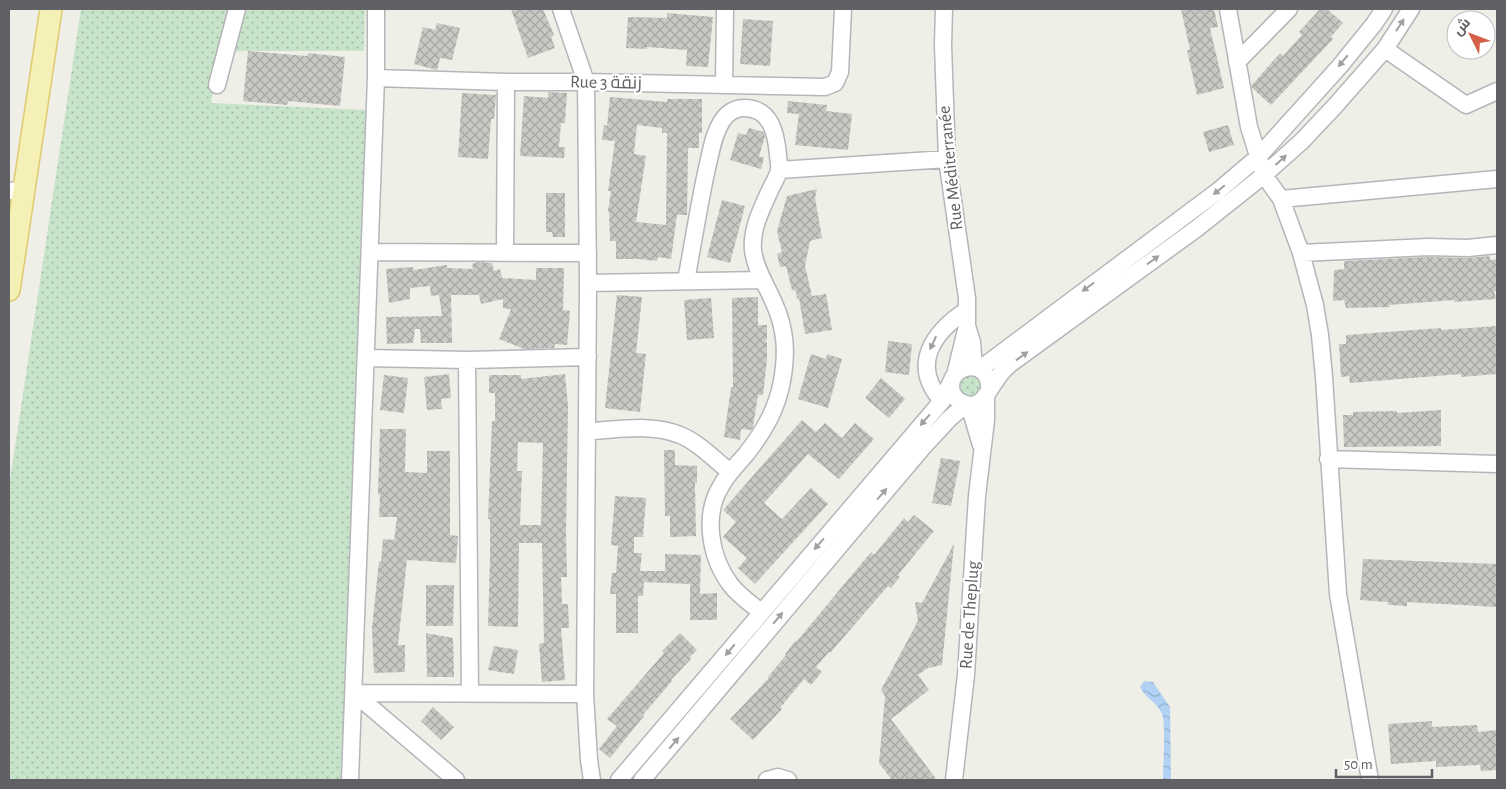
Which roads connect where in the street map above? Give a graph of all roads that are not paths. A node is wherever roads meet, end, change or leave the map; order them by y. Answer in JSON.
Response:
{"nodes":[{"id":1,"x":51,"y":9,"type":"edge"},
{"id":2,"x":237,"y":9,"type":"edge"},
{"id":3,"x":376,"y":9,"type":"edge"},
{"id":4,"x":561,"y":9,"type":"edge"},
{"id":5,"x":725,"y":9,"type":"edge"},
{"id":6,"x":842,"y":9,"type":"edge"},
{"id":7,"x":944,"y":9,"type":"edge"},
{"id":8,"x":1228,"y":9,"type":"edge"},
{"id":9,"x":1288,"y":9,"type":"edge"},
{"id":10,"x":1384,"y":9,"type":"edge"},
{"id":11,"x":1411,"y":9,"type":"edge"},
{"id":12,"x":1385,"y":48,"type":"junction"},
{"id":13,"x":1237,"y":62,"type":"junction"},
{"id":14,"x":376,"y":78,"type":"junction"},
{"id":15,"x":506,"y":82,"type":"junction"},
{"id":16,"x":586,"y":82,"type":"junction"},
{"id":17,"x":217,"y":85,"type":"dead end"},
{"id":18,"x":724,"y":85,"type":"junction"},
{"id":19,"x":1497,"y":91,"type":"edge"},
{"id":20,"x":1258,"y":157,"type":"junction"},
{"id":21,"x":947,"y":159,"type":"junction"},
{"id":22,"x":779,"y":170,"type":"junction"},
{"id":23,"x":1264,"y":175,"type":"junction"},
{"id":24,"x":1497,"y":179,"type":"edge"},
{"id":25,"x":16,"y":191,"type":"edge"},
{"id":26,"x":1281,"y":199,"type":"junction"},
{"id":27,"x":1497,"y":245,"type":"edge"},
{"id":28,"x":370,"y":252,"type":"junction"},
{"id":29,"x":505,"y":252,"type":"junction"},
{"id":30,"x":1301,"y":252,"type":"junction"},
{"id":31,"x":588,"y":253,"type":"junction"},
{"id":32,"x":763,"y":280,"type":"junction"},
{"id":33,"x":686,"y":281,"type":"junction"},
{"id":34,"x":588,"y":283,"type":"junction"},
{"id":35,"x":9,"y":290,"type":"edge"},
{"id":36,"x":967,"y":318,"type":"junction"},
{"id":37,"x":588,"y":357,"type":"junction"},
{"id":38,"x":366,"y":358,"type":"junction"},
{"id":39,"x":466,"y":360,"type":"junction"},
{"id":40,"x":977,"y":368,"type":"junction"},
{"id":41,"x":954,"y":378,"type":"junction"},
{"id":42,"x":988,"y":394,"type":"junction"},
{"id":43,"x":942,"y":401,"type":"junction"},
{"id":44,"x":967,"y":405,"type":"junction"},
{"id":45,"x":588,"y":431,"type":"junction"},
{"id":46,"x":982,"y":449,"type":"junction"},
{"id":47,"x":1328,"y":459,"type":"junction"},
{"id":48,"x":1497,"y":464,"type":"edge"},
{"id":49,"x":730,"y":472,"type":"junction"},
{"id":50,"x":761,"y":612,"type":"junction"},
{"id":51,"x":354,"y":693,"type":"junction"},
{"id":52,"x":470,"y":693,"type":"junction"},
{"id":53,"x":585,"y":694,"type":"junction"},
{"id":54,"x":350,"y":780,"type":"edge"},
{"id":55,"x":456,"y":780,"type":"edge"},
{"id":56,"x":592,"y":780,"type":"edge"},
{"id":57,"x":619,"y":780,"type":"edge"},
{"id":58,"x":642,"y":780,"type":"edge"},
{"id":59,"x":766,"y":780,"type":"edge"},
{"id":60,"x":788,"y":780,"type":"edge"},
{"id":61,"x":954,"y":780,"type":"edge"},
{"id":62,"x":1370,"y":780,"type":"edge"}],
"edges":[{"from":1,"to":25,"type":"main road"},
{"from":2,"to":17,"type":"street"},
{"from":3,"to":14,"type":"street"},
{"from":4,"to":16,"type":"street"},
{"from":5,"to":18,"type":"street"},
{"from":6,"to":18,"type":"street","name":"Rue 3 زنقة"},
{"from":7,"to":21,"type":"street","name":"Rue Méditerranée"},
{"from":8,"to":13,"type":"street"},
{"from":9,"to":13,"type":"street"},
{"from":10,"to":20,"type":"street","one_way":true},
{"from":12,"to":11,"type":"street","one_way":true},
{"from":12,"to":19,"type":"street"},
{"from":23,"to":12,"type":"street","one_way":true},
{"from":13,"to":20,"type":"street"},
{"from":14,"to":15,"type":"street","name":"Rue 3 زنقة"},
{"from":14,"to":28,"type":"street"},
{"from":15,"to":16,"type":"street","name":"Rue 3 زنقة"},
{"from":15,"to":29,"type":"street"},
{"from":16,"to":18,"type":"street","name":"Rue 3 زنقة"},
{"from":16,"to":31,"type":"street"},
{"from":20,"to":23,"type":"street"},
{"from":20,"to":40,"type":"street","one_way":true},
{"from":21,"to":22,"type":"street"},
{"from":21,"to":36,"type":"street","name":"Rue Méditerranée"},
{"from":22,"to":32,"type":"street"},
{"from":22,"to":33,"type":"street"},
{"from":23,"to":26,"type":"street"},
{"from":42,"to":23,"type":"street","one_way":true},
{"from":24,"to":26,"type":"street"},
{"from":25,"to":35,"type":"main road"},
{"from":26,"to":30,"type":"street"},
{"from":27,"to":30,"type":"street"},
{"from":28,"to":29,"type":"street"},
{"from":28,"to":38,"type":"street"},
{"from":29,"to":31,"type":"street"},
{"from":30,"to":47,"type":"street"},
{"from":31,"to":34,"type":"street"},
{"from":32,"to":33,"type":"street"},
{"from":32,"to":49,"type":"street"},
{"from":33,"to":34,"type":"street"},
{"from":34,"to":37,"type":"street"},
{"from":36,"to":40,"type":"street","name":"Rue Méditerranée"},
{"from":36,"to":41,"type":"street","name":"Rue Méditerranée"},
{"from":36,"to":43,"type":"street","one_way":true},
{"from":37,"to":39,"type":"street"},
{"from":37,"to":45,"type":"street"},
{"from":38,"to":39,"type":"street"},
{"from":38,"to":51,"type":"street"},
{"from":39,"to":52,"type":"street"},
{"from":40,"to":41,"type":"street"},
{"from":40,"to":42,"type":"street"},
{"from":41,"to":43,"type":"street","name":"Rue Méditerranée"},
{"from":41,"to":44,"type":"street"},
{"from":42,"to":44,"type":"street"},
{"from":42,"to":46,"type":"street"},
{"from":43,"to":50,"type":"street","name":"Rue Méditerranée","one_way":true},
{"from":44,"to":46,"type":"street"},
{"from":58,"to":44,"type":"street","one_way":true},
{"from":45,"to":49,"type":"street"},
{"from":45,"to":53,"type":"street"},
{"from":46,"to":61,"type":"street","name":"Rue de Theplug"},
{"from":47,"to":48,"type":"street"},
{"from":47,"to":62,"type":"street"},
{"from":49,"to":50,"type":"street"},
{"from":50,"to":57,"type":"street","name":"Rue Méditerranée","one_way":true},
{"from":51,"to":52,"type":"street"},
{"from":51,"to":54,"type":"street"},
{"from":51,"to":55,"type":"street"},
{"from":52,"to":53,"type":"street"},
{"from":53,"to":56,"type":"street"},
{"from":59,"to":60,"type":"street"}]}
